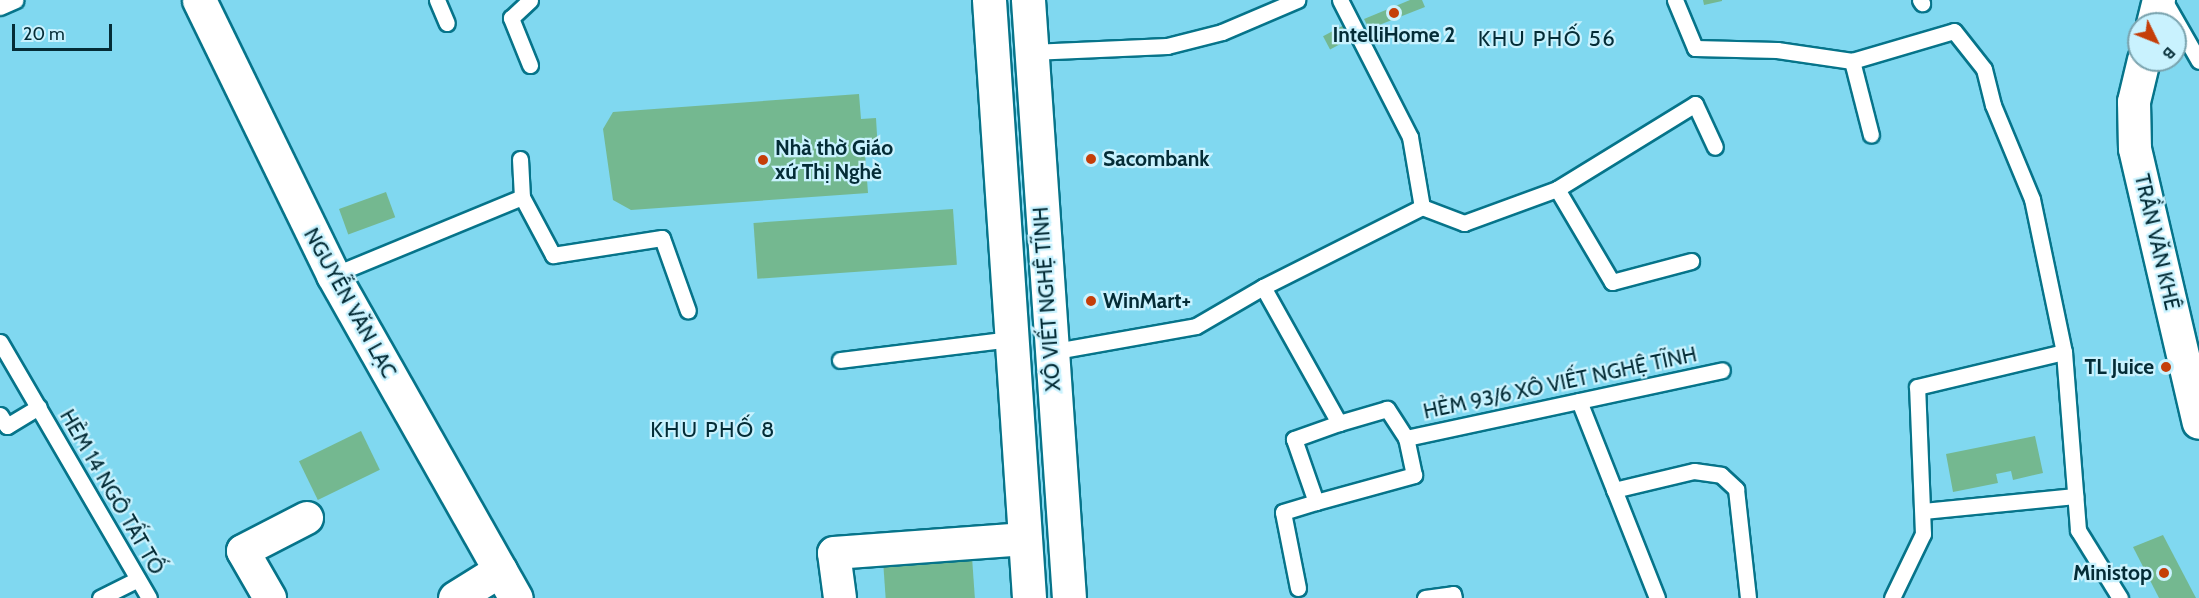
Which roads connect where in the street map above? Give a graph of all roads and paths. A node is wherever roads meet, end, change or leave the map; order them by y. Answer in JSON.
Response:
{"nodes":[{"id":1,"x":16,"y":0,"type":"edge"},
{"id":2,"x":199,"y":0,"type":"edge"},
{"id":3,"x":437,"y":0,"type":"edge"},
{"id":4,"x":530,"y":0,"type":"edge"},
{"id":5,"x":989,"y":0,"type":"edge"},
{"id":6,"x":1028,"y":0,"type":"edge"},
{"id":7,"x":1297,"y":0,"type":"edge"},
{"id":8,"x":1340,"y":0,"type":"edge"},
{"id":9,"x":1674,"y":0,"type":"edge"},
{"id":10,"x":2164,"y":0,"type":"edge"},
{"id":11,"x":0,"y":7,"type":"edge"},
{"id":12,"x":447,"y":23,"type":"dead end"},
{"id":13,"x":1031,"y":52,"type":"junction"},
{"id":14,"x":993,"y":54,"type":"junction"},
{"id":15,"x":2199,"y":61,"type":"edge"},
{"id":16,"x":1852,"y":62,"type":"junction"},
{"id":17,"x":530,"y":65,"type":"dead end"},
{"id":18,"x":2141,"y":72,"type":"edge"},
{"id":19,"x":1871,"y":135,"type":"dead end"},
{"id":20,"x":1715,"y":147,"type":"dead end"},
{"id":21,"x":520,"y":159,"type":"dead end"},
{"id":22,"x":1557,"y":189,"type":"junction"},
{"id":23,"x":522,"y":197,"type":"junction"},
{"id":24,"x":1422,"y":207,"type":"junction"},
{"id":25,"x":1691,"y":261,"type":"dead end"},
{"id":26,"x":333,"y":275,"type":"junction"},
{"id":27,"x":1263,"y":287,"type":"junction"},
{"id":28,"x":688,"y":311,"type":"dead end"},
{"id":29,"x":1012,"y":339,"type":"junction"},
{"id":30,"x":0,"y":342,"type":"edge"},
{"id":31,"x":1050,"y":352,"type":"junction"},
{"id":32,"x":2064,"y":352,"type":"junction"},
{"id":33,"x":840,"y":360,"type":"dead end"},
{"id":34,"x":1722,"y":370,"type":"dead end"},
{"id":35,"x":1579,"y":401,"type":"junction"},
{"id":36,"x":39,"y":407,"type":"junction"},
{"id":37,"x":0,"y":416,"type":"edge"},
{"id":38,"x":1339,"y":423,"type":"junction"},
{"id":39,"x":2199,"y":423,"type":"edge"},
{"id":40,"x":1406,"y":438,"type":"junction"},
{"id":41,"x":1614,"y":490,"type":"junction"},
{"id":42,"x":2075,"y":496,"type":"junction"},
{"id":43,"x":1316,"y":502,"type":"junction"},
{"id":44,"x":1923,"y":511,"type":"junction"},
{"id":45,"x":307,"y":518,"type":"dead end"},
{"id":46,"x":1025,"y":539,"type":"junction"},
{"id":47,"x":501,"y":570,"type":"junction"},
{"id":48,"x":138,"y":579,"type":"junction"},
{"id":49,"x":1298,"y":588,"type":"dead end"},
{"id":50,"x":100,"y":598,"type":"edge"},
{"id":51,"x":149,"y":598,"type":"edge"},
{"id":52,"x":270,"y":598,"type":"edge"},
{"id":53,"x":455,"y":598,"type":"edge"},
{"id":54,"x":516,"y":598,"type":"edge"},
{"id":55,"x":840,"y":598,"type":"edge"},
{"id":56,"x":1029,"y":598,"type":"edge"},
{"id":57,"x":1069,"y":598,"type":"edge"},
{"id":58,"x":1425,"y":598,"type":"edge"},
{"id":59,"x":1454,"y":598,"type":"edge"},
{"id":60,"x":1657,"y":598,"type":"edge"},
{"id":61,"x":1748,"y":598,"type":"edge"},
{"id":62,"x":1892,"y":598,"type":"edge"},
{"id":63,"x":2120,"y":598,"type":"edge"}],
"edges":[{"from":1,"to":11,"type":"lane"},
{"from":2,"to":26,"type":"main road","name":"NGUYỄN VĂN LẠC"},
{"from":3,"to":12,"type":"lane"},
{"from":4,"to":17,"type":"lane"},
{"from":5,"to":14,"type":"main road","name":"XÔ VIẾT NGHỆ TĨNH"},
{"from":6,"to":13,"type":"main road","name":"XÔ VIẾT NGHỆ TĨNH"},
{"from":7,"to":13,"type":"lane"},
{"from":8,"to":24,"type":"lane"},
{"from":9,"to":16,"type":"lane"},
{"from":10,"to":15,"type":"lane"},
{"from":13,"to":14,"type":"main road"},
{"from":13,"to":31,"type":"main road","name":"XÔ VIẾT NGHỆ TĨNH"},
{"from":14,"to":29,"type":"main road","name":"XÔ VIẾT NGHỆ TĨNH"},
{"from":16,"to":19,"type":"lane"},
{"from":16,"to":32,"type":"lane"},
{"from":18,"to":39,"type":"street","name":"TRẦN VĂN KHÊ"},
{"from":20,"to":22,"type":"lane"},
{"from":21,"to":23,"type":"lane"},
{"from":22,"to":24,"type":"lane"},
{"from":22,"to":25,"type":"lane"},
{"from":23,"to":26,"type":"lane"},
{"from":23,"to":28,"type":"lane"},
{"from":24,"to":27,"type":"lane"},
{"from":26,"to":47,"type":"main road","name":"NGUYỄN VĂN LẠC"},
{"from":27,"to":31,"type":"lane"},
{"from":27,"to":38,"type":"lane"},
{"from":29,"to":33,"type":"lane"},
{"from":29,"to":46,"type":"main road","name":"XÔ VIẾT NGHỆ TĨNH"},
{"from":30,"to":36,"type":"lane","name":"HẺM 14 NGÔ TẤT TỐ"},
{"from":31,"to":57,"type":"main road","name":"XÔ VIẾT NGHỆ TĨNH"},
{"from":32,"to":42,"type":"lane"},
{"from":32,"to":44,"type":"lane"},
{"from":34,"to":35,"type":"lane","name":"HẺM 93/6 XÔ VIẾT NGHỆ TĨNH"},
{"from":35,"to":40,"type":"lane","name":"HẺM 93/6 XÔ VIẾT NGHỆ TĨNH"},
{"from":35,"to":41,"type":"lane"},
{"from":36,"to":37,"type":"lane","name":"HẺM 14 NGÔ TẤT TỐ"},
{"from":36,"to":48,"type":"lane","name":"HẺM 14 NGÔ TẤT TỐ"},
{"from":38,"to":40,"type":"lane","name":"HẺM 93/6 XÔ VIẾT NGHỆ TĨNH"},
{"from":38,"to":43,"type":"lane","name":"HẺM 93/6 XÔ VIẾT NGHỆ TĨNH"},
{"from":40,"to":43,"type":"lane","name":"HẺM 93/6 XÔ VIẾT NGHỆ TĨNH"},
{"from":41,"to":60,"type":"lane"},
{"from":41,"to":61,"type":"lane"},
{"from":42,"to":44,"type":"lane"},
{"from":42,"to":63,"type":"lane"},
{"from":43,"to":49,"type":"lane"},
{"from":44,"to":62,"type":"lane"},
{"from":45,"to":52,"type":"street"},
{"from":46,"to":55,"type":"street"},
{"from":46,"to":56,"type":"main road","name":"XÔ VIẾT NGHỆ TĨNH"},
{"from":47,"to":53,"type":"main road"},
{"from":47,"to":54,"type":"main road","name":"NGUYỄN VĂN LẠC"},
{"from":48,"to":50,"type":"lane"},
{"from":48,"to":51,"type":"lane","name":"HẺM 14 NGÔ TẤT TỐ"},
{"from":58,"to":59,"type":"lane"}]}
